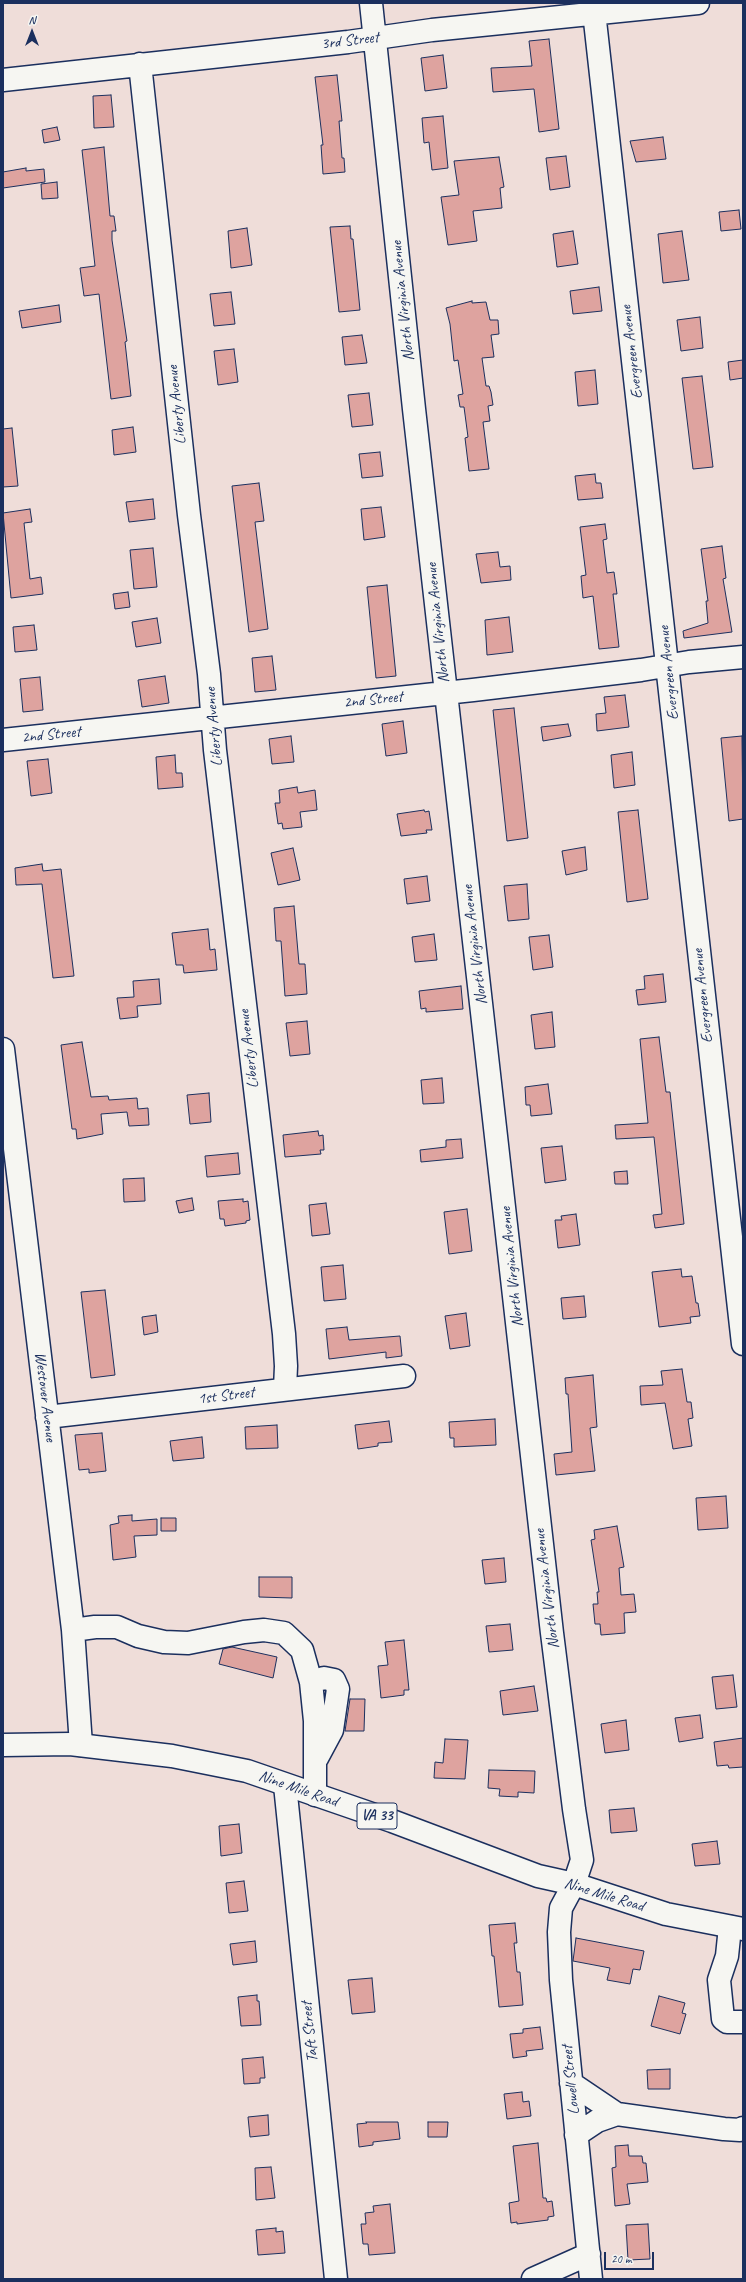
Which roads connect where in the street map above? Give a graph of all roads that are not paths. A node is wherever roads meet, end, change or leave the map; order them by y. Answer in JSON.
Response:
{"nodes":[{"id":1,"x":371,"y":3,"type":"edge"},
{"id":2,"x":698,"y":3,"type":"edge"},
{"id":3,"x":594,"y":8,"type":"edge"},
{"id":4,"x":375,"y":38,"type":"junction"},
{"id":5,"x":140,"y":64,"type":"junction"},
{"id":6,"x":3,"y":80,"type":"edge"},
{"id":7,"x":743,"y":657,"type":"edge"},
{"id":8,"x":668,"y":665,"type":"junction"},
{"id":9,"x":446,"y":692,"type":"junction"},
{"id":10,"x":213,"y":718,"type":"junction"},
{"id":11,"x":3,"y":740,"type":"edge"},
{"id":12,"x":3,"y":1049,"type":"edge"},
{"id":13,"x":743,"y":1344,"type":"edge"},
{"id":14,"x":404,"y":1376,"type":"dead end"},
{"id":15,"x":285,"y":1389,"type":"junction"},
{"id":16,"x":47,"y":1417,"type":"junction"},
{"id":17,"x":73,"y":1630,"type":"junction"},
{"id":18,"x":3,"y":1745,"type":"edge"},
{"id":19,"x":81,"y":1745,"type":"junction"},
{"id":20,"x":285,"y":1785,"type":"junction"},
{"id":21,"x":315,"y":1795,"type":"junction"},
{"id":22,"x":574,"y":1884,"type":"junction"},
{"id":23,"x":737,"y":1928,"type":"edge"},
{"id":24,"x":743,"y":2022,"type":"edge"},
{"id":25,"x":571,"y":2083,"type":"junction"},
{"id":26,"x":617,"y":2114,"type":"junction"},
{"id":27,"x":743,"y":2128,"type":"edge"},
{"id":28,"x":576,"y":2134,"type":"junction"},
{"id":29,"x":588,"y":2254,"type":"junction"},
{"id":30,"x":336,"y":2279,"type":"edge"},
{"id":31,"x":533,"y":2279,"type":"edge"},
{"id":32,"x":591,"y":2279,"type":"edge"}],
"edges":[{"from":1,"to":4,"type":"street","name":"North Virginia Avenue"},
{"from":2,"to":3,"type":"street","name":"3rd Street"},
{"from":3,"to":4,"type":"street","name":"3rd Street"},
{"from":3,"to":8,"type":"street","name":"Evergreen Avenue"},
{"from":4,"to":5,"type":"street","name":"3rd Street"},
{"from":4,"to":9,"type":"street","name":"North Virginia Avenue"},
{"from":5,"to":6,"type":"street","name":"3rd Street"},
{"from":5,"to":10,"type":"street","name":"Liberty Avenue"},
{"from":7,"to":8,"type":"street","name":"2nd Street"},
{"from":8,"to":9,"type":"street","name":"2nd Street"},
{"from":8,"to":13,"type":"street","name":"Evergreen Avenue"},
{"from":9,"to":10,"type":"street","name":"2nd Street"},
{"from":9,"to":22,"type":"street","name":"North Virginia Avenue"},
{"from":10,"to":11,"type":"street","name":"2nd Street"},
{"from":10,"to":15,"type":"street","name":"Liberty Avenue"},
{"from":12,"to":16,"type":"street","name":"Westover Avenue"},
{"from":14,"to":15,"type":"street","name":"1st Street"},
{"from":15,"to":16,"type":"street","name":"1st Street"},
{"from":16,"to":17,"type":"street","name":"Westover Avenue"},
{"from":17,"to":19,"type":"street","name":"Westover Avenue"},
{"from":17,"to":21,"type":"street"},
{"from":18,"to":19,"type":"street","name":"Nine Mile Road","number":"VA 33"},
{"from":19,"to":20,"type":"street","name":"Nine Mile Road","number":"VA 33"},
{"from":20,"to":21,"type":"street","name":"Nine Mile Road","number":"VA 33"},
{"from":20,"to":30,"type":"street","name":"Taft Street"},
{"from":21,"to":22,"type":"street","name":"Nine Mile Road","number":"VA 33"},
{"from":22,"to":23,"type":"street","name":"Nine Mile Road","number":"VA 33"},
{"from":22,"to":25,"type":"street","name":"Lowell Street"},
{"from":23,"to":24,"type":"street"},
{"from":25,"to":26,"type":"street"},
{"from":25,"to":28,"type":"street","name":"Lowell Street"},
{"from":26,"to":27,"type":"street"},
{"from":26,"to":28,"type":"street"},
{"from":28,"to":29,"type":"street","name":"Lowell Street"},
{"from":29,"to":31,"type":"street"},
{"from":29,"to":32,"type":"street","name":"Lowell Street"}]}
